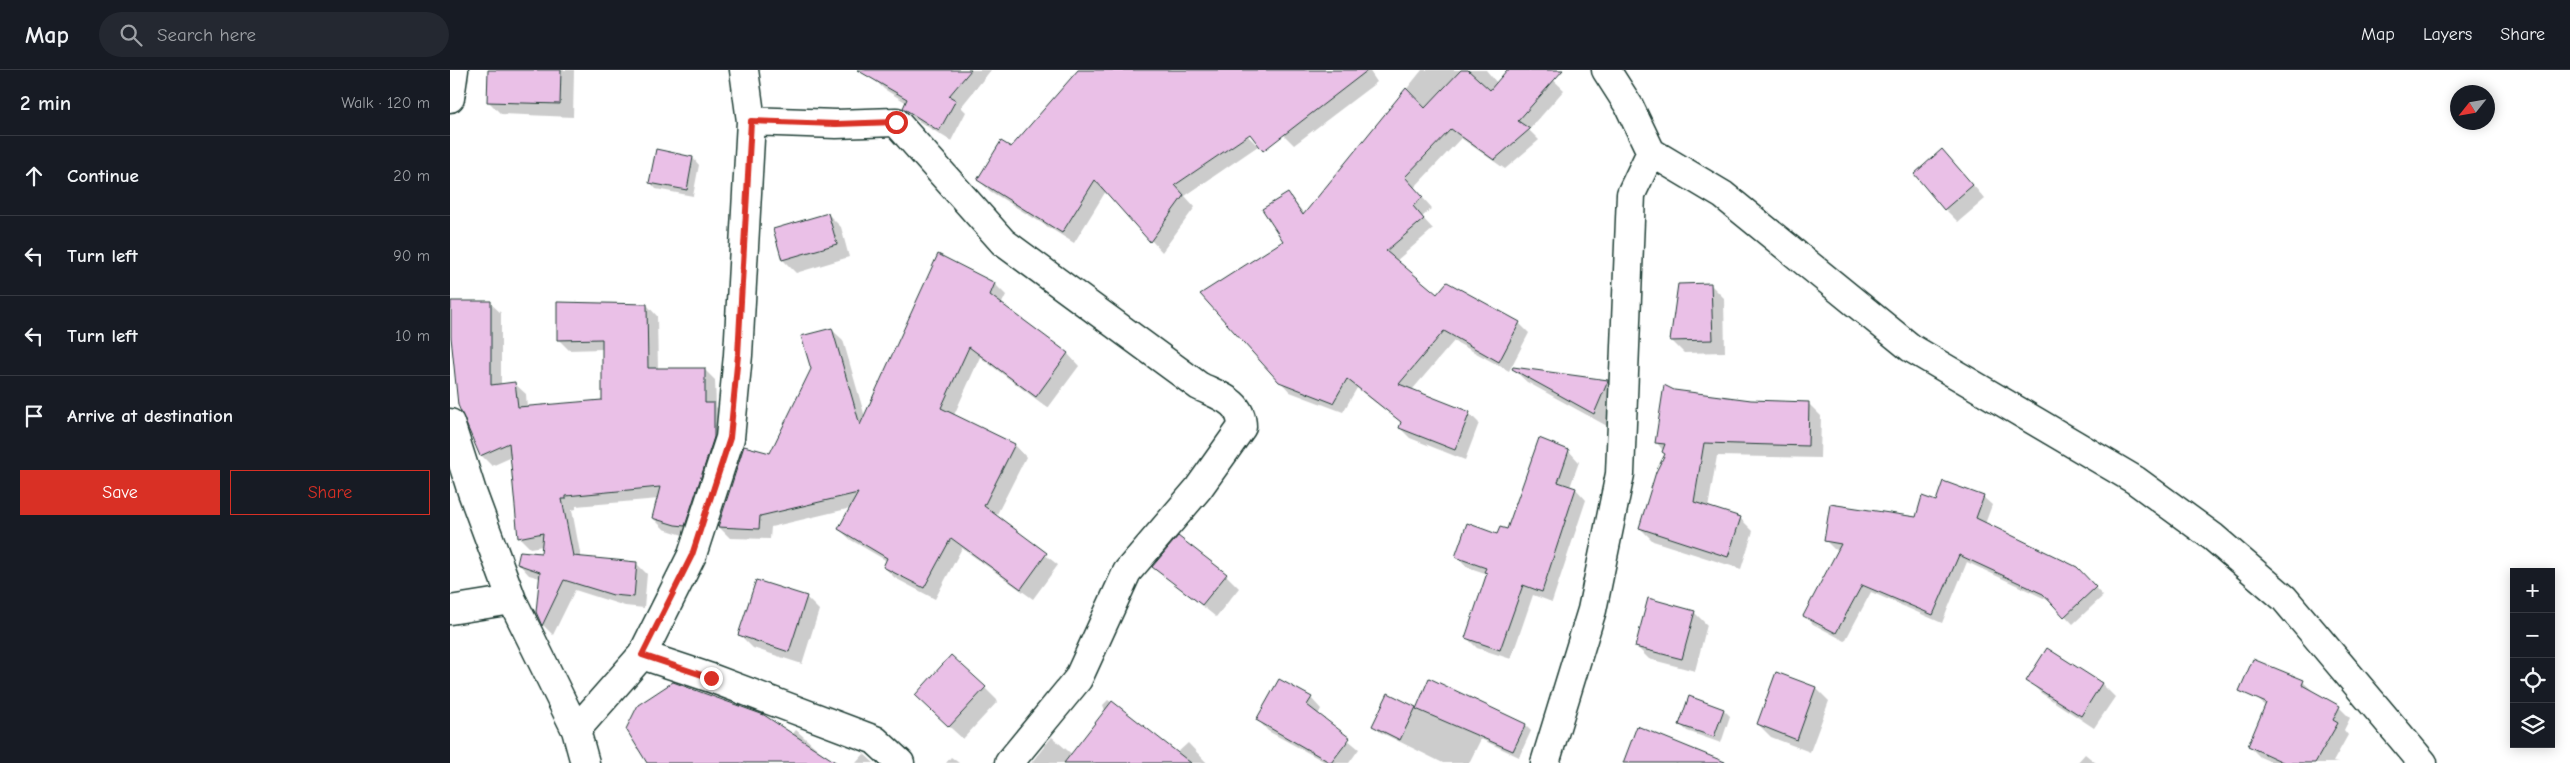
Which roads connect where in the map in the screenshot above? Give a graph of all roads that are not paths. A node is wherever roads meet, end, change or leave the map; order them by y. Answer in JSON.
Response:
{"nodes":[{"id":1,"x":454,"y":70,"type":"edge"},
{"id":2,"x":744,"y":70,"type":"edge"},
{"id":3,"x":1606,"y":70,"type":"edge"},
{"id":4,"x":450,"y":98,"type":"edge"},
{"id":5,"x":751,"y":121,"type":"junction"},
{"id":6,"x":1651,"y":152,"type":"junction"},
{"id":7,"x":450,"y":423,"type":"edge"},
{"id":8,"x":512,"y":600,"type":"junction"},
{"id":9,"x":450,"y":610,"type":"edge"},
{"id":10,"x":642,"y":655,"type":"junction"},
{"id":11,"x":576,"y":730,"type":"junction"},
{"id":12,"x":584,"y":763,"type":"edge"},
{"id":13,"x":900,"y":763,"type":"edge"},
{"id":14,"x":1009,"y":763,"type":"edge"},
{"id":15,"x":1545,"y":763,"type":"edge"},
{"id":16,"x":2423,"y":763,"type":"edge"}],
"edges":[{"from":1,"to":4,"type":"street"},
{"from":2,"to":5,"type":"street"},
{"from":3,"to":6,"type":"street"},
{"from":5,"to":10,"type":"street"},
{"from":5,"to":14,"type":"street"},
{"from":6,"to":15,"type":"street"},
{"from":6,"to":16,"type":"street"},
{"from":7,"to":8,"type":"street"},
{"from":8,"to":9,"type":"street"},
{"from":8,"to":11,"type":"street"},
{"from":10,"to":11,"type":"street"},
{"from":10,"to":13,"type":"street"},
{"from":11,"to":12,"type":"street"}]}
